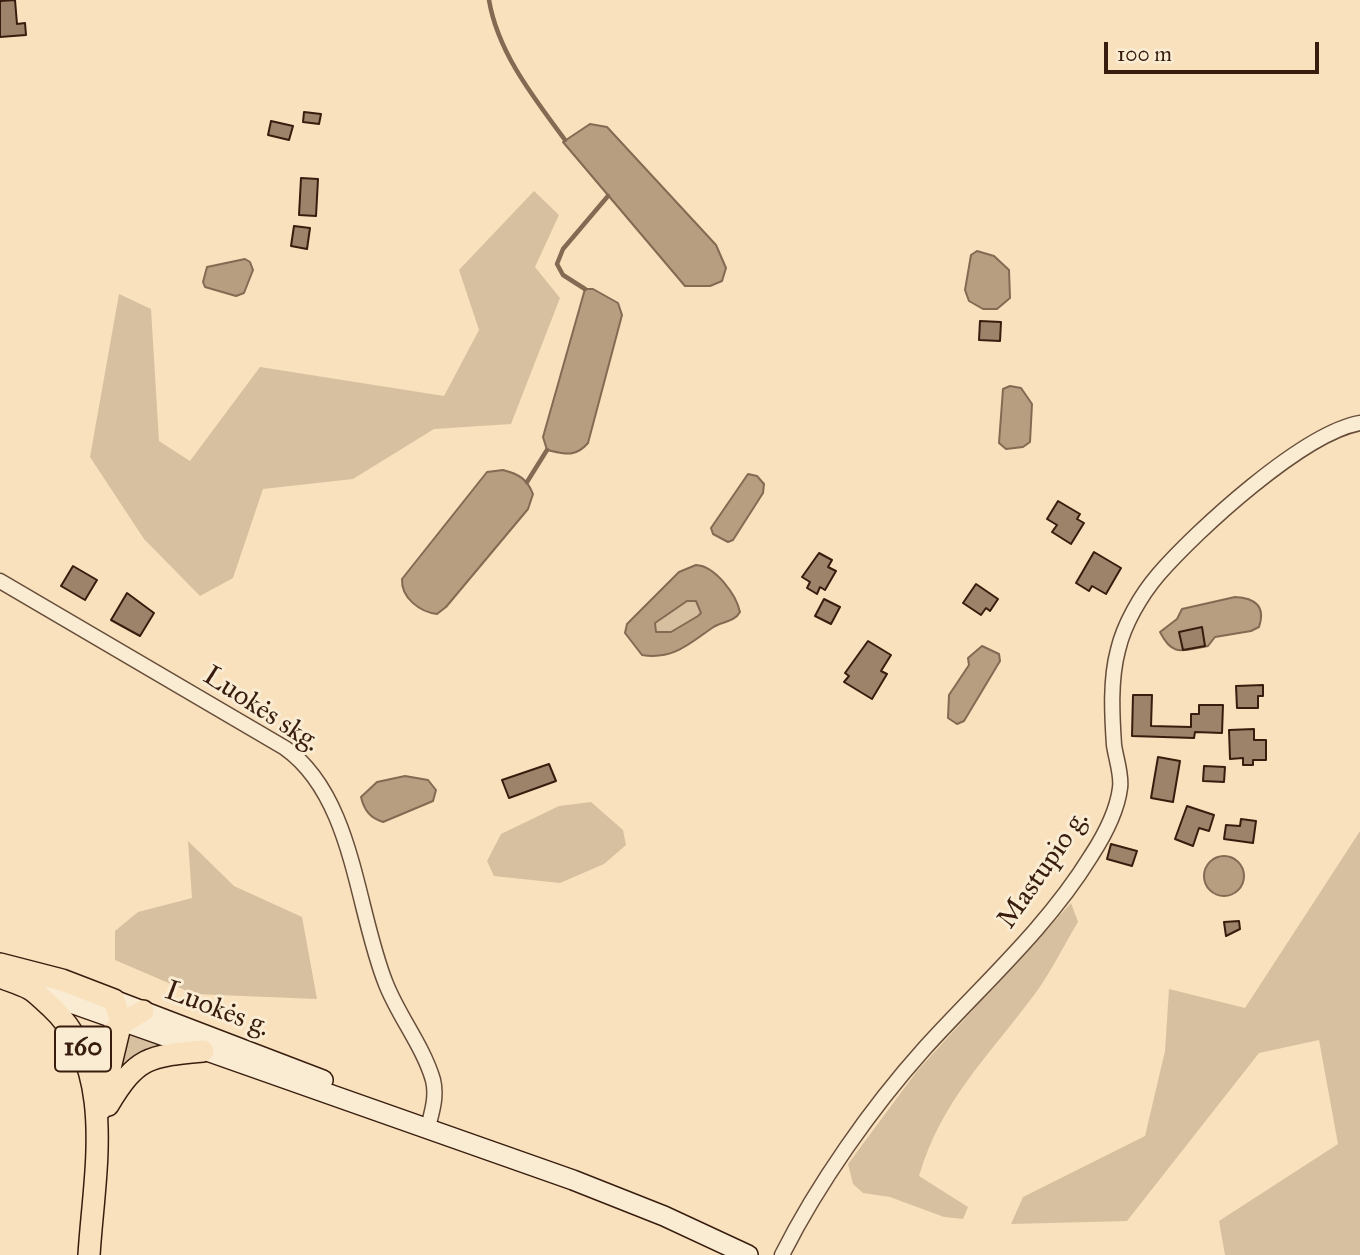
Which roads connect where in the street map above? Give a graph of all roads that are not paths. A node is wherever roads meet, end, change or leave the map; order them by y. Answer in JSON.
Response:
{"nodes":[{"id":1,"x":1360,"y":423,"type":"edge"},
{"id":2,"x":0,"y":581,"type":"edge"},
{"id":3,"x":0,"y":964,"type":"edge"},
{"id":4,"x":0,"y":977,"type":"edge"},
{"id":5,"x":32,"y":990,"type":"junction"},
{"id":6,"x":114,"y":1000,"type":"junction"},
{"id":7,"x":143,"y":1012,"type":"junction"},
{"id":8,"x":121,"y":1023,"type":"junction"},
{"id":9,"x":203,"y":1051,"type":"junction"},
{"id":10,"x":93,"y":1086,"type":"junction"},
{"id":11,"x":409,"y":1121,"type":"junction"},
{"id":12,"x":96,"y":1125,"type":"junction"},
{"id":13,"x":428,"y":1127,"type":"junction"},
{"id":14,"x":89,"y":1255,"type":"edge"},
{"id":15,"x":748,"y":1255,"type":"edge"},
{"id":16,"x":782,"y":1255,"type":"edge"}],
"edges":[{"from":1,"to":16,"type":"street","name":"Mastupio g."},
{"from":2,"to":13,"type":"street","name":"Luokės skg."},
{"from":3,"to":6,"type":"main road","name":"Luokės g.","number":"160"},
{"from":4,"to":5,"type":"main road","name":"Luokės g.","number":"160"},
{"from":5,"to":8,"type":"main road","name":"Luokės g."},
{"from":5,"to":10,"type":"main road","number":"160"},
{"from":6,"to":7,"type":"main road","name":"Luokės g."},
{"from":6,"to":8,"type":"main road","number":"160"},
{"from":7,"to":8,"type":"main road","number":"160"},
{"from":7,"to":11,"type":"main road","name":"Luokės g."},
{"from":8,"to":9,"type":"main road","name":"Luokės g."},
{"from":8,"to":10,"type":"main road","number":"160"},
{"from":8,"to":12,"type":"main road","number":"160"},
{"from":9,"to":11,"type":"main road","name":"Luokės g."},
{"from":9,"to":12,"type":"main road","number":"160"},
{"from":10,"to":12,"type":"main road","number":"160"},
{"from":11,"to":13,"type":"main road","name":"Luokės g."},
{"from":12,"to":14,"type":"main road","number":"160"},
{"from":13,"to":15,"type":"main road","name":"Luokės g."}]}
